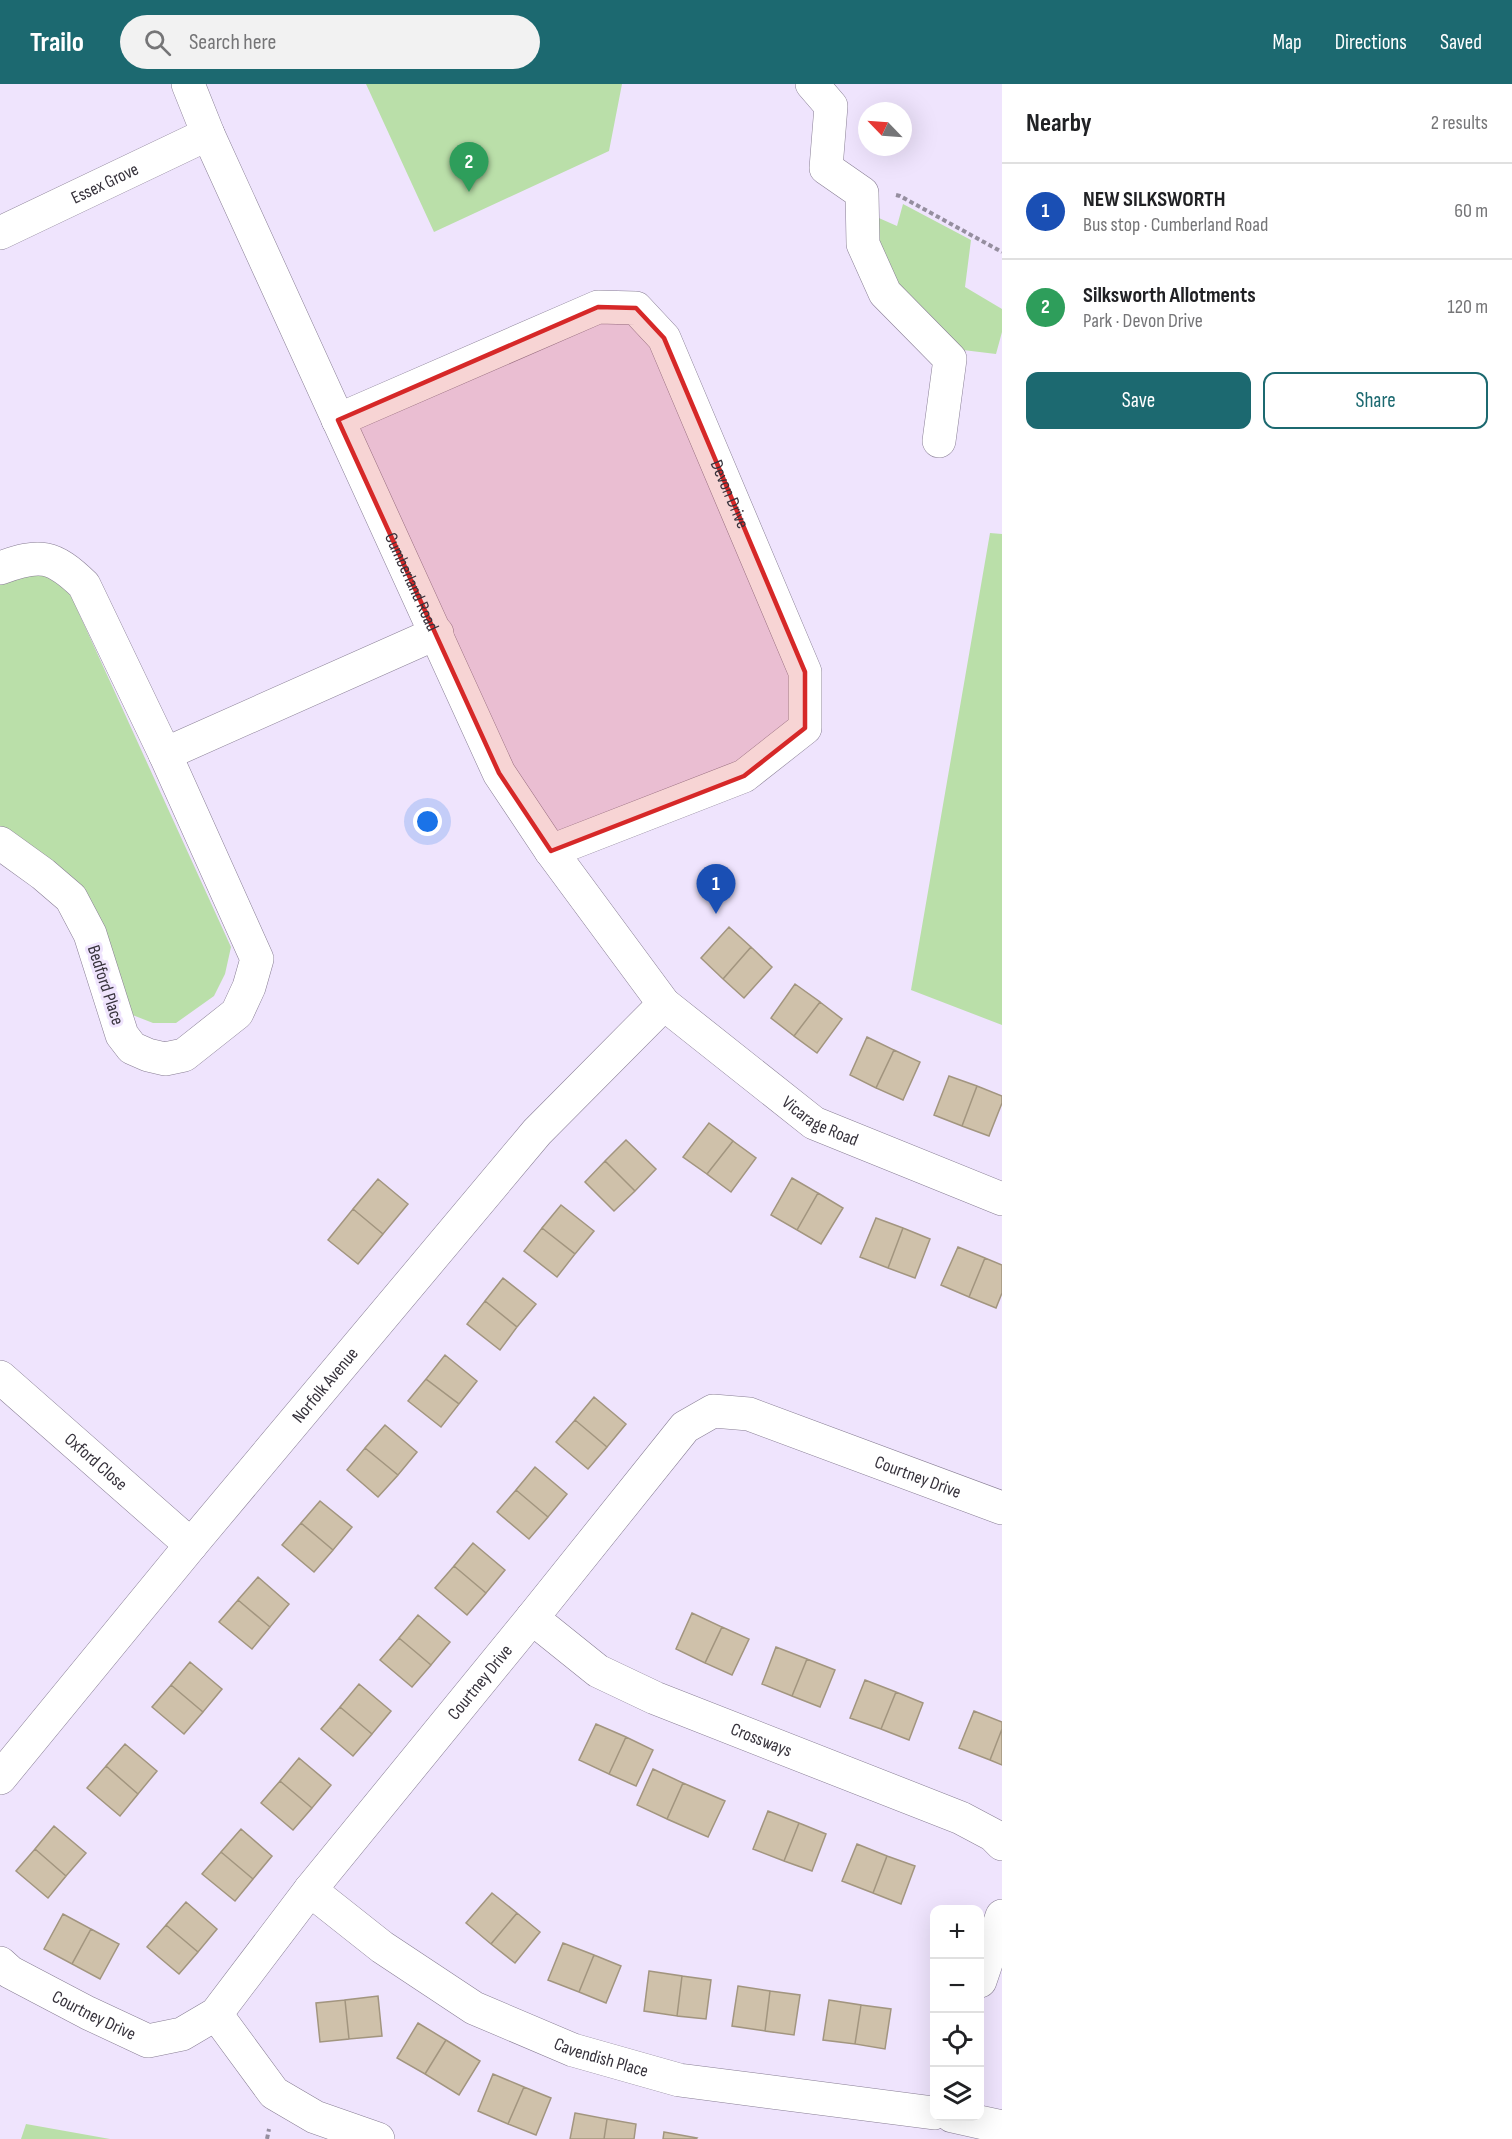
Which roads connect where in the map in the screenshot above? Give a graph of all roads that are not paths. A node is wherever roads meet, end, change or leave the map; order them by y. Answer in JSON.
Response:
{"nodes":[{"id":1,"x":188,"y":84,"type":"edge"},
{"id":2,"x":812,"y":84,"type":"edge"},
{"id":3,"x":208,"y":134,"type":"junction"},
{"id":4,"x":0,"y":232,"type":"edge"},
{"id":5,"x":338,"y":420,"type":"junction"},
{"id":6,"x":939,"y":441,"type":"dead end"},
{"id":7,"x":0,"y":568,"type":"edge"},
{"id":8,"x":436,"y":633,"type":"junction"},
{"id":9,"x":165,"y":754,"type":"junction"},
{"id":10,"x":0,"y":843,"type":"edge"},
{"id":11,"x":551,"y":851,"type":"junction"},
{"id":12,"x":664,"y":1004,"type":"junction"},
{"id":13,"x":1002,"y":1199,"type":"edge"},
{"id":14,"x":0,"y":1377,"type":"edge"},
{"id":15,"x":1002,"y":1508,"type":"edge"},
{"id":16,"x":190,"y":1545,"type":"junction"},
{"id":17,"x":532,"y":1618,"type":"junction"},
{"id":18,"x":0,"y":1778,"type":"edge"},
{"id":19,"x":1002,"y":1844,"type":"edge"},
{"id":20,"x":310,"y":1890,"type":"junction"},
{"id":21,"x":1002,"y":1916,"type":"edge"},
{"id":22,"x":0,"y":1963,"type":"edge"},
{"id":23,"x":984,"y":1969,"type":"edge"},
{"id":24,"x":216,"y":2014,"type":"junction"},
{"id":25,"x":930,"y":2111,"type":"edge"},
{"id":26,"x":976,"y":2121,"type":"edge"},
{"id":27,"x":1002,"y":2127,"type":"edge"},
{"id":28,"x":378,"y":2139,"type":"edge"}],
"edges":[{"from":1,"to":3,"type":"street","name":"Cumberland Road"},
{"from":2,"to":6,"type":"street"},
{"from":3,"to":4,"type":"street","name":"Essex Grove"},
{"from":3,"to":5,"type":"street","name":"Cumberland Road"},
{"from":5,"to":8,"type":"street","name":"Cumberland Road"},
{"from":5,"to":11,"type":"street","name":"Devon Drive"},
{"from":7,"to":9,"type":"street","name":"Bedford Place"},
{"from":8,"to":9,"type":"street"},
{"from":8,"to":11,"type":"street","name":"Cumberland Road"},
{"from":9,"to":10,"type":"street","name":"Bedford Place"},
{"from":11,"to":12,"type":"street","name":"Cumberland Road"},
{"from":12,"to":13,"type":"street","name":"Vicarage Road"},
{"from":12,"to":16,"type":"street","name":"Norfolk Avenue"},
{"from":14,"to":16,"type":"street","name":"Oxford Close"},
{"from":15,"to":17,"type":"street","name":"Courtney Drive"},
{"from":16,"to":18,"type":"street","name":"Norfolk Avenue"},
{"from":17,"to":19,"type":"street","name":"Crossways"},
{"from":17,"to":20,"type":"street","name":"Courtney Drive"},
{"from":20,"to":24,"type":"street","name":"Courtney Drive"},
{"from":20,"to":25,"type":"street","name":"Cavendish Place"},
{"from":21,"to":23,"type":"street"},
{"from":22,"to":24,"type":"street","name":"Courtney Drive"},
{"from":24,"to":28,"type":"street"},
{"from":26,"to":27,"type":"street","name":"Cavendish Place"}]}
